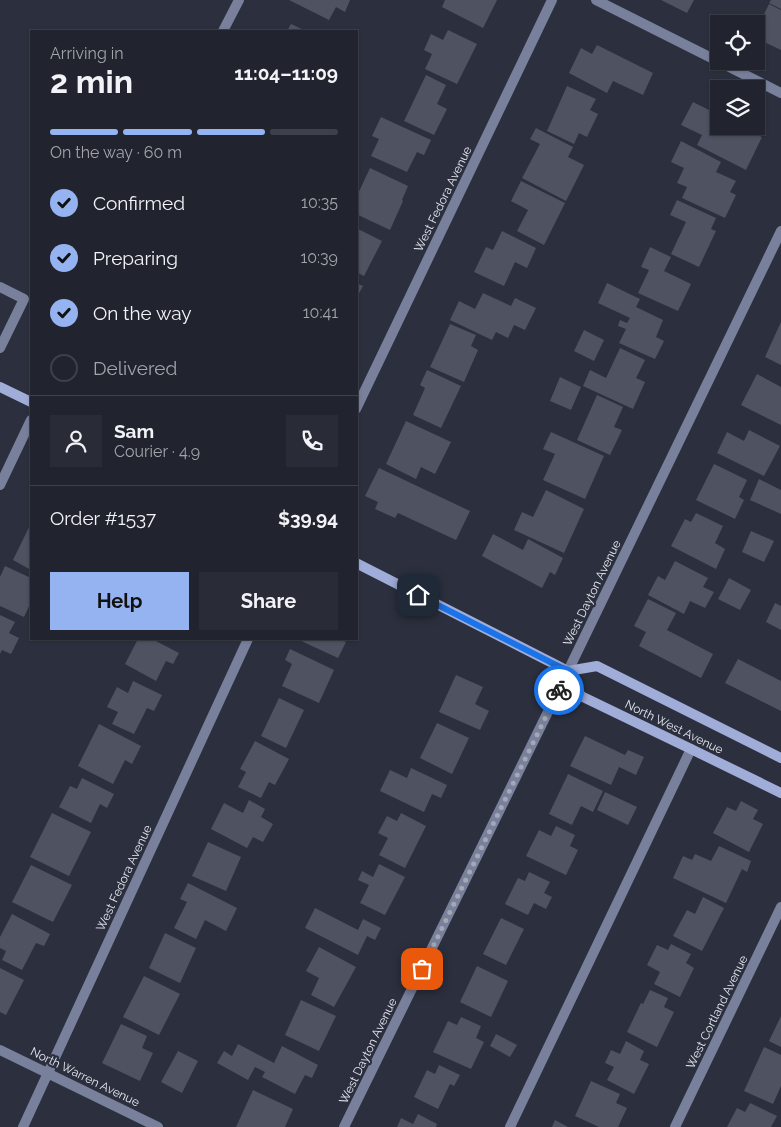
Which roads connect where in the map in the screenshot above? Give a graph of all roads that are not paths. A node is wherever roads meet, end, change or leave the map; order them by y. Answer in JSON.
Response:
{"nodes":[{"id":1,"x":239,"y":0,"type":"edge"},
{"id":2,"x":552,"y":0,"type":"edge"},
{"id":3,"x":596,"y":0,"type":"edge"},
{"id":4,"x":224,"y":30,"type":"edge"},
{"id":5,"x":781,"y":93,"type":"edge"},
{"id":6,"x":781,"y":231,"type":"edge"},
{"id":7,"x":0,"y":287,"type":"edge"},
{"id":8,"x":0,"y":348,"type":"edge"},
{"id":9,"x":0,"y":387,"type":"edge"},
{"id":10,"x":30,"y":402,"type":"edge"},
{"id":11,"x":358,"y":405,"type":"edge"},
{"id":12,"x":30,"y":422,"type":"edge"},
{"id":13,"x":0,"y":485,"type":"edge"},
{"id":14,"x":358,"y":564,"type":"edge"},
{"id":15,"x":248,"y":640,"type":"edge"},
{"id":16,"x":568,"y":671,"type":"junction"},
{"id":17,"x":691,"y":748,"type":"junction"},
{"id":18,"x":781,"y":758,"type":"edge"},
{"id":19,"x":781,"y":793,"type":"edge"},
{"id":20,"x":781,"y":908,"type":"edge"},
{"id":21,"x":0,"y":1050,"type":"edge"},
{"id":22,"x":47,"y":1073,"type":"junction"},
{"id":23,"x":23,"y":1127,"type":"edge"},
{"id":24,"x":158,"y":1127,"type":"edge"},
{"id":25,"x":344,"y":1127,"type":"edge"},
{"id":26,"x":510,"y":1127,"type":"edge"},
{"id":27,"x":675,"y":1127,"type":"edge"}],
"edges":[{"from":1,"to":4,"type":"street"},
{"from":2,"to":11,"type":"street","name":"West Fedora Avenue"},
{"from":3,"to":5,"type":"street"},
{"from":6,"to":16,"type":"street","name":"West Dayton Avenue"},
{"from":7,"to":8,"type":"street"},
{"from":9,"to":10,"type":"main road"},
{"from":12,"to":13,"type":"street"},
{"from":14,"to":16,"type":"main road"},
{"from":15,"to":22,"type":"street","name":"West Fedora Avenue"},
{"from":16,"to":17,"type":"main road","name":"North West Avenue"},
{"from":16,"to":18,"type":"main road","name":"North West Avenue"},
{"from":16,"to":25,"type":"street","name":"West Dayton Avenue"},
{"from":17,"to":19,"type":"main road","name":"North West Avenue"},
{"from":17,"to":26,"type":"street"},
{"from":20,"to":27,"type":"street","name":"West Cortland Avenue"},
{"from":21,"to":22,"type":"street","name":"North Warren Avenue"},
{"from":22,"to":23,"type":"street","name":"West Fedora Avenue"},
{"from":22,"to":24,"type":"street","name":"North Warren Avenue"}]}
